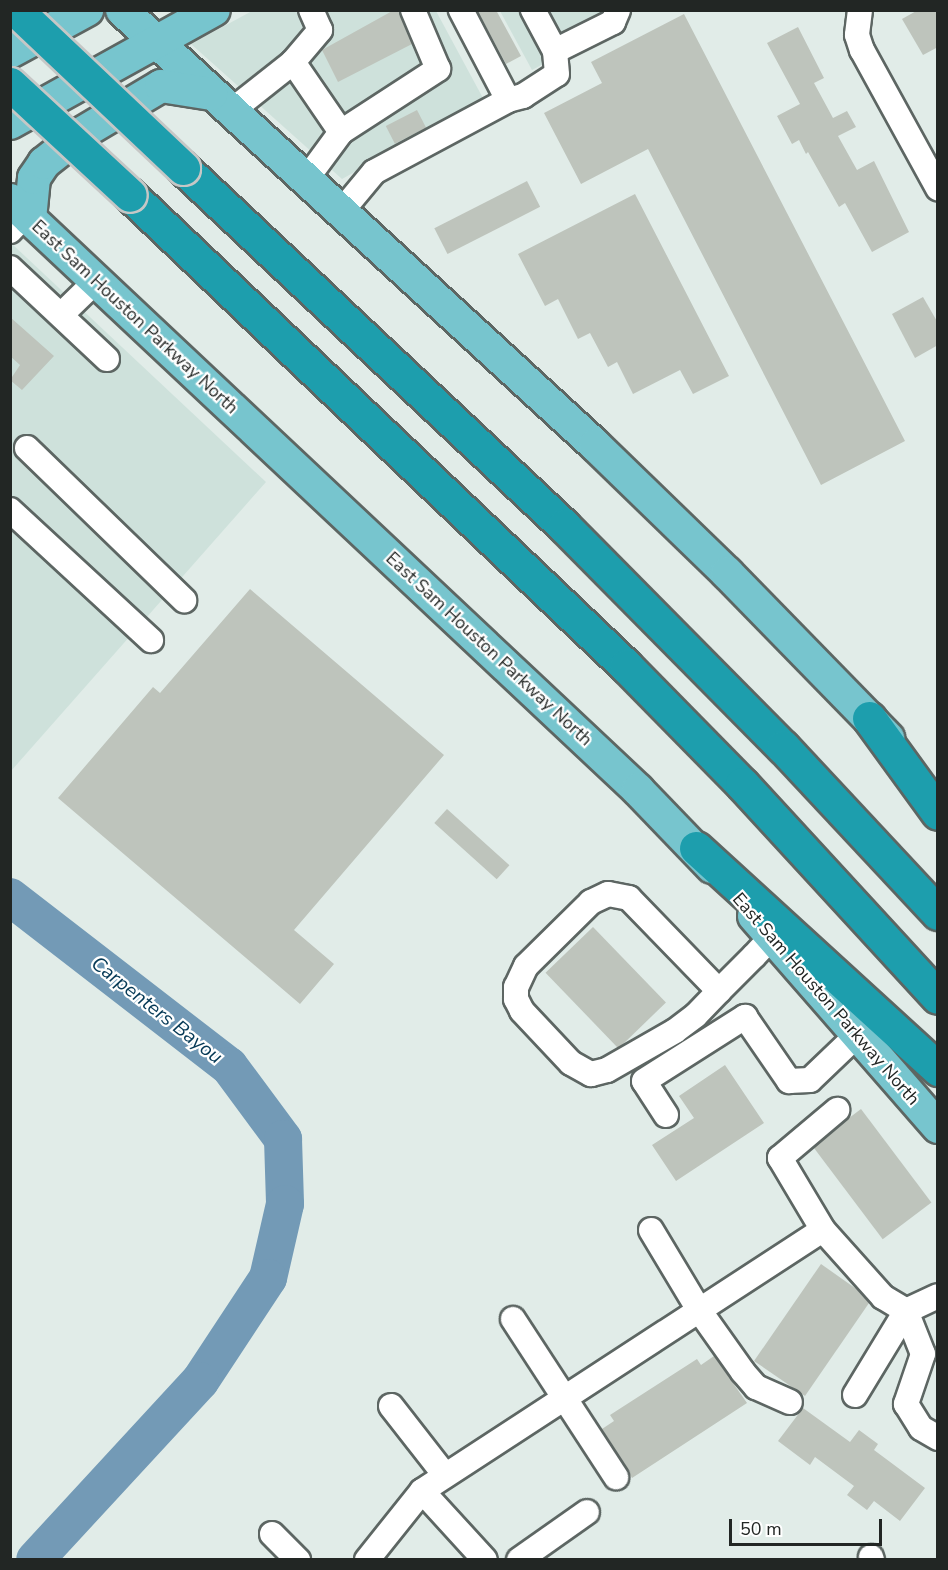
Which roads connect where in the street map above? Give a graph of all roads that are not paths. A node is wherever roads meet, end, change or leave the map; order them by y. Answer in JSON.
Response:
{"nodes":[{"id":1,"x":16,"y":10,"type":"edge"},
{"id":2,"x":87,"y":10,"type":"edge"},
{"id":3,"x":122,"y":10,"type":"edge"},
{"id":4,"x":214,"y":10,"type":"edge"},
{"id":5,"x":311,"y":10,"type":"edge"},
{"id":6,"x":412,"y":10,"type":"edge"},
{"id":7,"x":461,"y":10,"type":"edge"},
{"id":8,"x":533,"y":10,"type":"edge"},
{"id":9,"x":618,"y":10,"type":"edge"},
{"id":10,"x":859,"y":14,"type":"edge"},
{"id":11,"x":157,"y":42,"type":"junction"},
{"id":12,"x":555,"y":51,"type":"junction"},
{"id":13,"x":10,"y":52,"type":"edge"},
{"id":14,"x":293,"y":62,"type":"junction"},
{"id":15,"x":10,"y":84,"type":"edge"},
{"id":16,"x":508,"y":100,"type":"junction"},
{"id":17,"x":221,"y":103,"type":"junction"},
{"id":18,"x":10,"y":123,"type":"edge"},
{"id":19,"x":341,"y":132,"type":"junction"},
{"id":20,"x":305,"y":181,"type":"junction"},
{"id":21,"x":938,"y":188,"type":"edge"},
{"id":22,"x":340,"y":213,"type":"junction"},
{"id":23,"x":19,"y":216,"type":"edge"},
{"id":24,"x":10,"y":268,"type":"edge"},
{"id":25,"x":97,"y":280,"type":"junction"},
{"id":26,"x":61,"y":315,"type":"junction"},
{"id":27,"x":107,"y":358,"type":"dead end"},
{"id":28,"x":27,"y":448,"type":"dead end"},
{"id":29,"x":10,"y":510,"type":"edge"},
{"id":30,"x":184,"y":600,"type":"dead end"},
{"id":31,"x":151,"y":640,"type":"dead end"},
{"id":32,"x":869,"y":718,"type":"junction"},
{"id":33,"x":938,"y":791,"type":"edge"},
{"id":34,"x":938,"y":813,"type":"edge"},
{"id":35,"x":696,"y":848,"type":"junction"},
{"id":36,"x":938,"y":913,"type":"edge"},
{"id":37,"x":772,"y":937,"type":"junction"},
{"id":38,"x":719,"y":991,"type":"junction"},
{"id":39,"x":938,"y":997,"type":"edge"},
{"id":40,"x":856,"y":1036,"type":"junction"},
{"id":41,"x":938,"y":1069,"type":"edge"},
{"id":42,"x":837,"y":1110,"type":"dead end"},
{"id":43,"x":666,"y":1115,"type":"dead end"},
{"id":44,"x":938,"y":1127,"type":"edge"},
{"id":45,"x":651,"y":1230,"type":"dead end"},
{"id":46,"x":823,"y":1230,"type":"junction"},
{"id":47,"x":938,"y":1296,"type":"edge"},
{"id":48,"x":699,"y":1310,"type":"junction"},
{"id":49,"x":906,"y":1311,"type":"junction"},
{"id":50,"x":513,"y":1319,"type":"dead end"},
{"id":51,"x":855,"y":1395,"type":"dead end"},
{"id":52,"x":562,"y":1400,"type":"junction"},
{"id":53,"x":790,"y":1402,"type":"dead end"},
{"id":54,"x":392,"y":1406,"type":"dead end"},
{"id":55,"x":938,"y":1438,"type":"edge"},
{"id":56,"x":445,"y":1475,"type":"junction"},
{"id":57,"x":616,"y":1477,"type":"dead end"},
{"id":58,"x":422,"y":1491,"type":"junction"},
{"id":59,"x":587,"y":1512,"type":"dead end"},
{"id":60,"x":272,"y":1534,"type":"dead end"},
{"id":61,"x":298,"y":1560,"type":"edge"},
{"id":62,"x":367,"y":1560,"type":"edge"},
{"id":63,"x":485,"y":1560,"type":"edge"},
{"id":64,"x":519,"y":1560,"type":"edge"}],
"edges":[{"from":1,"to":36,"type":"highway","bridge":true},
{"from":2,"to":13,"type":"main road"},
{"from":3,"to":11,"type":"main road"},
{"from":4,"to":11,"type":"main road"},
{"from":5,"to":14,"type":"street"},
{"from":6,"to":19,"type":"street"},
{"from":7,"to":16,"type":"street"},
{"from":8,"to":12,"type":"street"},
{"from":9,"to":12,"type":"street"},
{"from":10,"to":21,"type":"street"},
{"from":11,"to":17,"type":"main road"},
{"from":11,"to":18,"type":"main road"},
{"from":12,"to":16,"type":"street"},
{"from":14,"to":17,"type":"street"},
{"from":14,"to":19,"type":"street"},
{"from":15,"to":39,"type":"highway","bridge":true},
{"from":16,"to":22,"type":"street"},
{"from":17,"to":20,"type":"main road"},
{"from":17,"to":23,"type":"main road"},
{"from":19,"to":20,"type":"street"},
{"from":20,"to":22,"type":"main road"},
{"from":22,"to":32,"type":"main road"},
{"from":23,"to":25,"type":"main road","name":"East Sam Houston Parkway North"},
{"from":24,"to":26,"type":"street"},
{"from":25,"to":26,"type":"street"},
{"from":25,"to":35,"type":"main road","name":"East Sam Houston Parkway North"},
{"from":26,"to":27,"type":"street"},
{"from":28,"to":30,"type":"street"},
{"from":29,"to":31,"type":"street"},
{"from":32,"to":33,"type":"main road"},
{"from":32,"to":34,"type":"highway"},
{"from":35,"to":37,"type":"main road","name":"East Sam Houston Parkway North"},
{"from":35,"to":41,"type":"highway"},
{"from":37,"to":38,"type":"street"},
{"from":37,"to":40,"type":"main road","name":"East Sam Houston Parkway North"},
{"from":38,"to":38,"type":"street"},
{"from":40,"to":43,"type":"street"},
{"from":40,"to":44,"type":"main road","name":"East Sam Houston Parkway North"},
{"from":42,"to":46,"type":"street"},
{"from":45,"to":48,"type":"street"},
{"from":46,"to":48,"type":"street"},
{"from":46,"to":49,"type":"street"},
{"from":47,"to":49,"type":"street"},
{"from":48,"to":52,"type":"street"},
{"from":48,"to":53,"type":"street"},
{"from":49,"to":51,"type":"street"},
{"from":49,"to":55,"type":"street"},
{"from":50,"to":52,"type":"street"},
{"from":52,"to":56,"type":"street"},
{"from":52,"to":57,"type":"street"},
{"from":54,"to":56,"type":"street"},
{"from":56,"to":58,"type":"street"},
{"from":58,"to":62,"type":"street"},
{"from":58,"to":63,"type":"street"},
{"from":59,"to":64,"type":"street"},
{"from":60,"to":61,"type":"street"}]}
